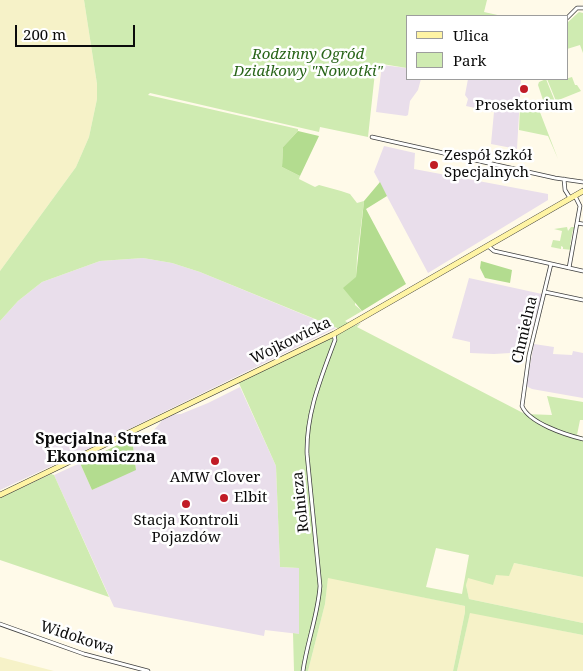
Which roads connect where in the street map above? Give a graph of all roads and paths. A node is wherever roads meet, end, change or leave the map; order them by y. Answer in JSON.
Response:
{"nodes":[{"id":1,"x":583,"y":8,"type":"edge"},
{"id":2,"x":568,"y":17,"type":"edge"},
{"id":3,"x":372,"y":138,"type":"dead end"},
{"id":4,"x":564,"y":179,"type":"junction"},
{"id":5,"x":577,"y":181,"type":"junction"},
{"id":6,"x":583,"y":182,"type":"edge"},
{"id":7,"x":583,"y":190,"type":"edge"},
{"id":8,"x":572,"y":197,"type":"junction"},
{"id":9,"x":577,"y":223,"type":"junction"},
{"id":10,"x":583,"y":224,"type":"edge"},
{"id":11,"x":488,"y":245,"type":"junction"},
{"id":12,"x":551,"y":264,"type":"junction"},
{"id":13,"x":569,"y":268,"type":"junction"},
{"id":14,"x":583,"y":271,"type":"edge"},
{"id":15,"x":545,"y":292,"type":"junction"},
{"id":16,"x":583,"y":300,"type":"edge"},
{"id":17,"x":334,"y":334,"type":"junction"},
{"id":18,"x":583,"y":439,"type":"edge"},
{"id":19,"x":0,"y":495,"type":"edge"},
{"id":20,"x":0,"y":624,"type":"edge"},
{"id":21,"x":148,"y":671,"type":"edge"},
{"id":22,"x":303,"y":671,"type":"edge"}],
"edges":[{"from":1,"to":2,"type":"street"},
{"from":3,"to":4,"type":"street"},
{"from":4,"to":5,"type":"street"},
{"from":4,"to":8,"type":"street"},
{"from":5,"to":6,"type":"street"},
{"from":5,"to":7,"type":"street"},
{"from":7,"to":8,"type":"street","name":"Wojkowicka"},
{"from":8,"to":9,"type":"street"},
{"from":8,"to":11,"type":"street","name":"Wojkowicka"},
{"from":9,"to":10,"type":"street"},
{"from":9,"to":13,"type":"street"},
{"from":11,"to":12,"type":"street"},
{"from":11,"to":17,"type":"street","name":"Wojkowicka"},
{"from":12,"to":13,"type":"street"},
{"from":12,"to":15,"type":"street","name":"Chmielna"},
{"from":13,"to":14,"type":"street"},
{"from":15,"to":16,"type":"street"},
{"from":15,"to":18,"type":"street","name":"Chmielna"},
{"from":17,"to":19,"type":"street","name":"Wojkowicka"},
{"from":17,"to":22,"type":"street","name":"Rolnicza"},
{"from":20,"to":21,"type":"street","name":"Widokowa"}]}
